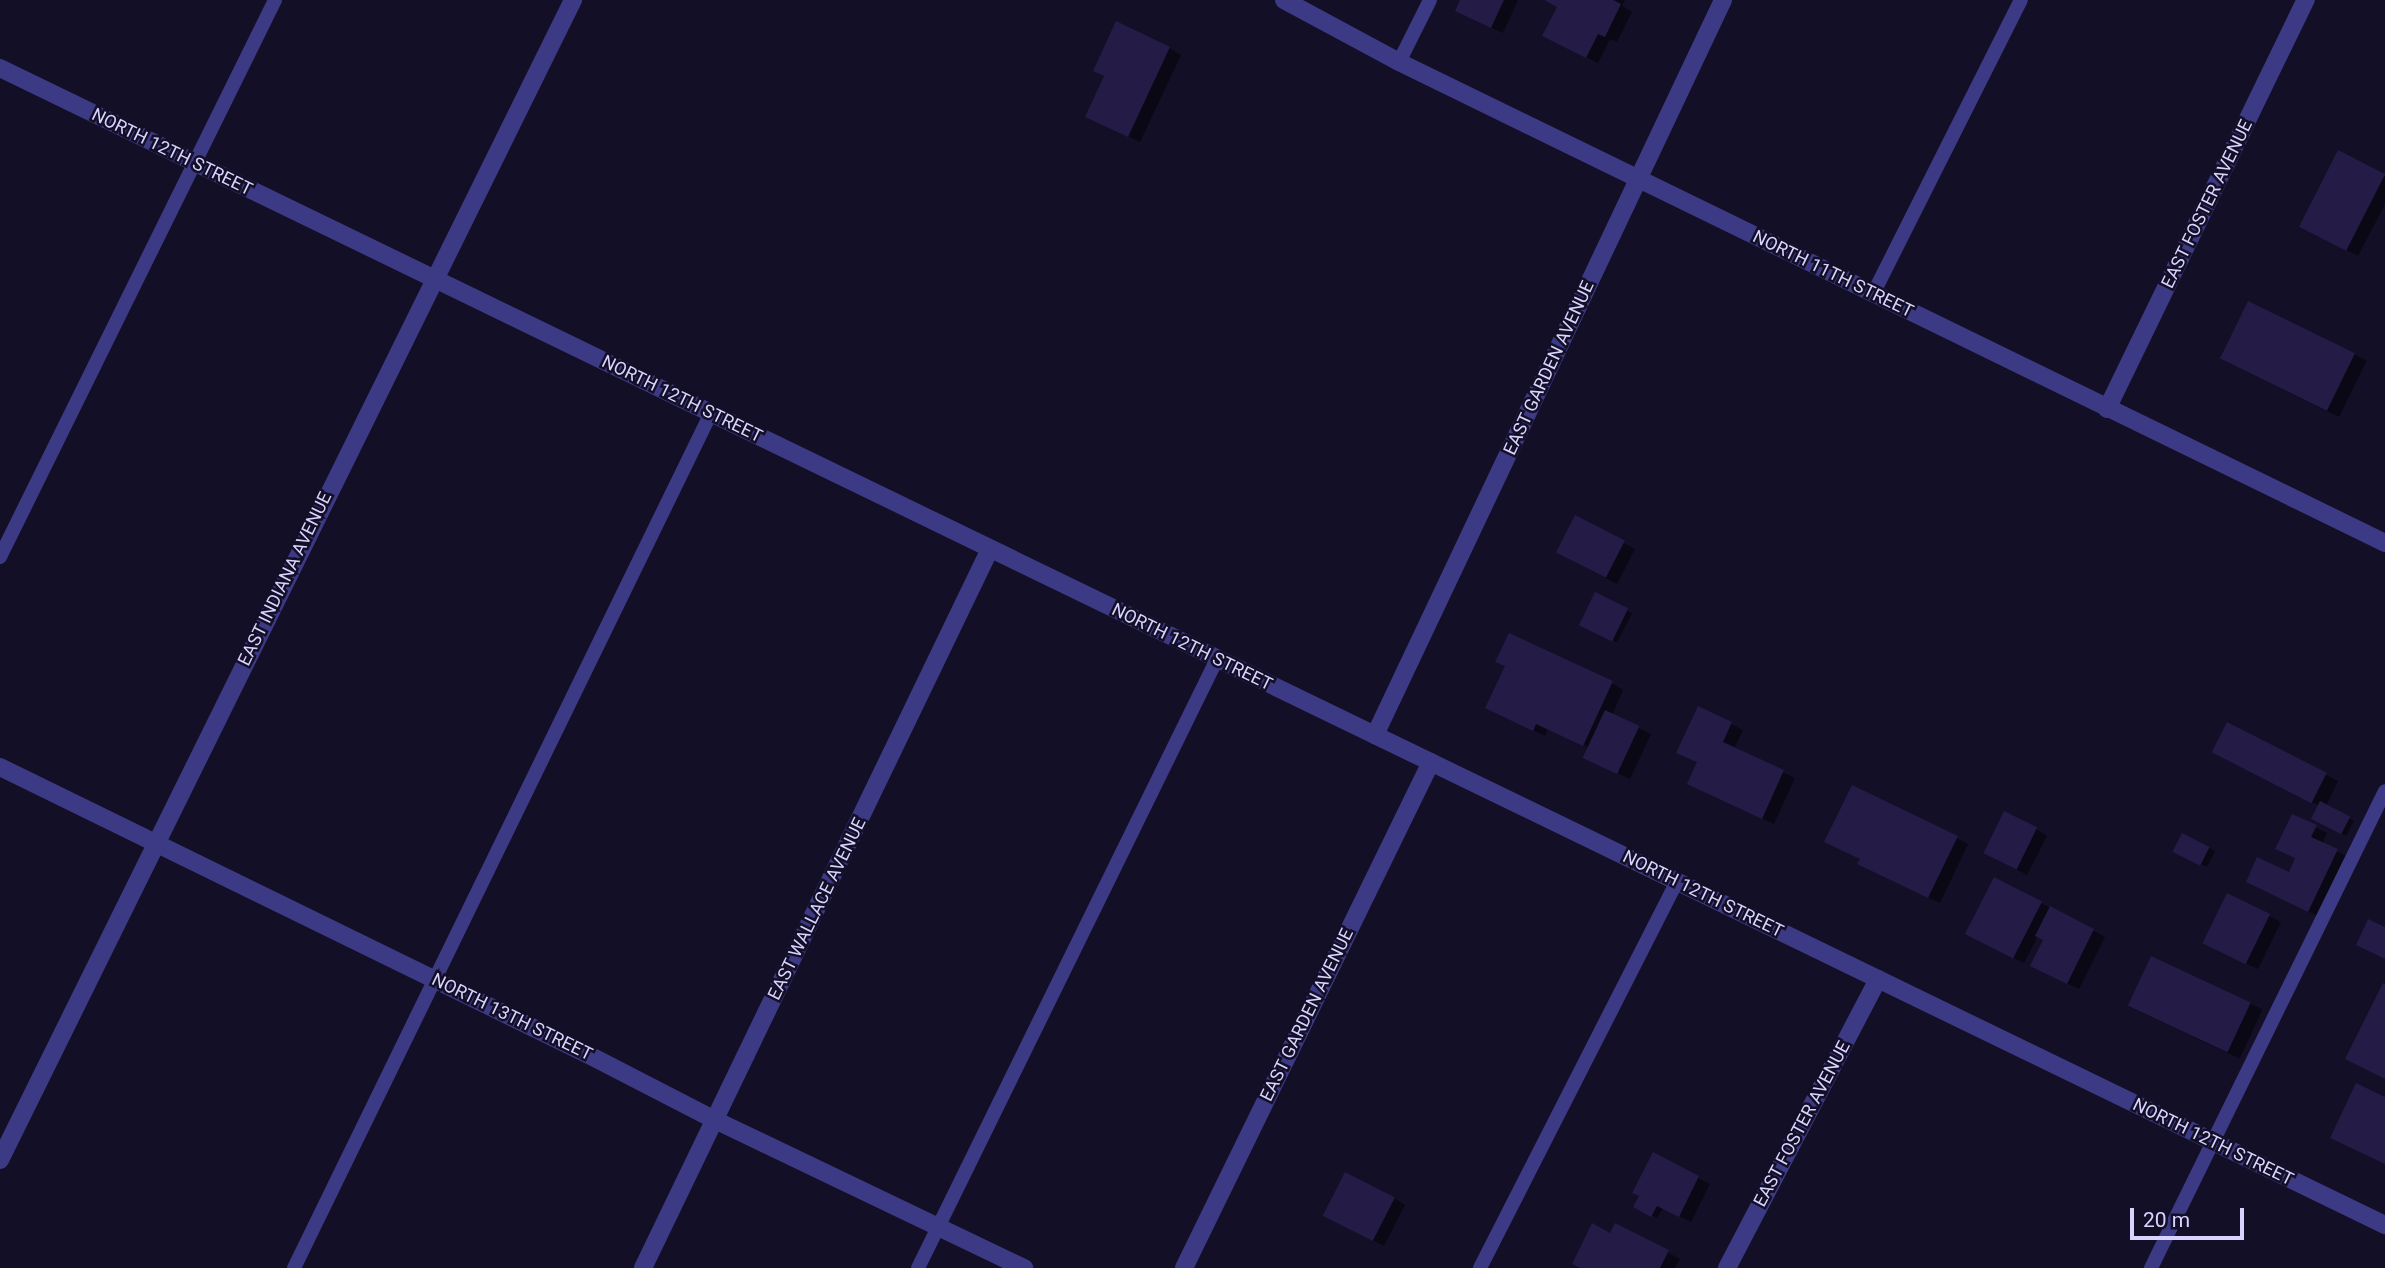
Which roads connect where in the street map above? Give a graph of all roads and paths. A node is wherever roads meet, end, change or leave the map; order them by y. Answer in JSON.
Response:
{"nodes":[{"id":1,"x":275,"y":0,"type":"edge"},
{"id":2,"x":573,"y":0,"type":"edge"},
{"id":3,"x":1284,"y":0,"type":"edge"},
{"id":4,"x":1430,"y":0,"type":"edge"},
{"id":5,"x":1723,"y":0,"type":"edge"},
{"id":6,"x":2021,"y":0,"type":"edge"},
{"id":7,"x":2306,"y":0,"type":"edge"},
{"id":8,"x":1399,"y":62,"type":"junction"},
{"id":9,"x":0,"y":68,"type":"edge"},
{"id":10,"x":194,"y":162,"type":"junction"},
{"id":11,"x":1638,"y":179,"type":"junction"},
{"id":12,"x":435,"y":279,"type":"junction"},
{"id":13,"x":1873,"y":293,"type":"junction"},
{"id":14,"x":2107,"y":409,"type":"junction"},
{"id":15,"x":711,"y":413,"type":"junction"},
{"id":16,"x":2385,"y":544,"type":"edge"},
{"id":17,"x":990,"y":549,"type":"junction"},
{"id":18,"x":0,"y":557,"type":"edge"},
{"id":19,"x":1217,"y":659,"type":"junction"},
{"id":20,"x":1375,"y":735,"type":"junction"},
{"id":21,"x":1431,"y":762,"type":"junction"},
{"id":22,"x":0,"y":767,"type":"edge"},
{"id":23,"x":2385,"y":792,"type":"edge"},
{"id":24,"x":155,"y":842,"type":"junction"},
{"id":25,"x":1677,"y":882,"type":"junction"},
{"id":26,"x":435,"y":979,"type":"junction"},
{"id":27,"x":1878,"y":979,"type":"junction"},
{"id":28,"x":715,"y":1120,"type":"junction"},
{"id":29,"x":2213,"y":1142,"type":"junction"},
{"id":30,"x":0,"y":1160,"type":"edge"},
{"id":31,"x":2385,"y":1225,"type":"edge"},
{"id":32,"x":938,"y":1227,"type":"junction"},
{"id":33,"x":294,"y":1268,"type":"edge"},
{"id":34,"x":643,"y":1268,"type":"edge"},
{"id":35,"x":918,"y":1268,"type":"edge"},
{"id":36,"x":1024,"y":1268,"type":"edge"},
{"id":37,"x":1184,"y":1268,"type":"edge"},
{"id":38,"x":1480,"y":1268,"type":"edge"},
{"id":39,"x":1727,"y":1268,"type":"edge"},
{"id":40,"x":2151,"y":1268,"type":"edge"}],
"edges":[{"from":1,"to":10,"type":"lane"},
{"from":2,"to":12,"type":"street","name":"EAST INDIANA AVENUE"},
{"from":3,"to":8,"type":"street","name":"NORTH 11TH STREET"},
{"from":4,"to":8,"type":"lane"},
{"from":5,"to":11,"type":"street","name":"EAST GARDEN AVENUE"},
{"from":6,"to":13,"type":"lane"},
{"from":7,"to":14,"type":"street","name":"EAST FOSTER AVENUE"},
{"from":8,"to":11,"type":"street","name":"NORTH 11TH STREET"},
{"from":9,"to":10,"type":"street","name":"NORTH 12TH STREET"},
{"from":10,"to":12,"type":"street","name":"NORTH 12TH STREET"},
{"from":10,"to":18,"type":"lane"},
{"from":11,"to":13,"type":"street","name":"NORTH 11TH STREET"},
{"from":11,"to":20,"type":"street","name":"EAST GARDEN AVENUE"},
{"from":12,"to":15,"type":"street","name":"NORTH 12TH STREET"},
{"from":12,"to":24,"type":"street","name":"EAST INDIANA AVENUE"},
{"from":13,"to":14,"type":"street","name":"NORTH 11TH STREET"},
{"from":14,"to":16,"type":"street","name":"NORTH 11TH STREET"},
{"from":15,"to":17,"type":"street","name":"NORTH 12TH STREET"},
{"from":15,"to":26,"type":"lane"},
{"from":17,"to":19,"type":"street","name":"NORTH 12TH STREET"},
{"from":17,"to":28,"type":"street","name":"EAST WALLACE AVENUE"},
{"from":19,"to":20,"type":"street","name":"NORTH 12TH STREET"},
{"from":19,"to":32,"type":"lane"},
{"from":20,"to":21,"type":"street","name":"NORTH 12TH STREET"},
{"from":21,"to":25,"type":"street","name":"NORTH 12TH STREET"},
{"from":21,"to":37,"type":"street","name":"EAST GARDEN AVENUE"},
{"from":22,"to":24,"type":"street","name":"NORTH 13TH STREET"},
{"from":23,"to":29,"type":"lane"},
{"from":24,"to":26,"type":"street","name":"NORTH 13TH STREET"},
{"from":24,"to":30,"type":"street","name":"EAST INDIANA AVENUE"},
{"from":25,"to":27,"type":"street","name":"NORTH 12TH STREET"},
{"from":25,"to":38,"type":"lane"},
{"from":26,"to":28,"type":"street","name":"NORTH 13TH STREET"},
{"from":26,"to":33,"type":"lane"},
{"from":27,"to":29,"type":"street","name":"NORTH 12TH STREET"},
{"from":27,"to":39,"type":"street","name":"EAST FOSTER AVENUE"},
{"from":28,"to":32,"type":"street","name":"NORTH 13TH STREET"},
{"from":28,"to":34,"type":"street","name":"EAST WALLACE AVENUE"},
{"from":29,"to":31,"type":"street","name":"NORTH 12TH STREET"},
{"from":29,"to":40,"type":"lane"},
{"from":32,"to":35,"type":"lane"},
{"from":32,"to":36,"type":"street","name":"NORTH 13TH STREET"}]}
